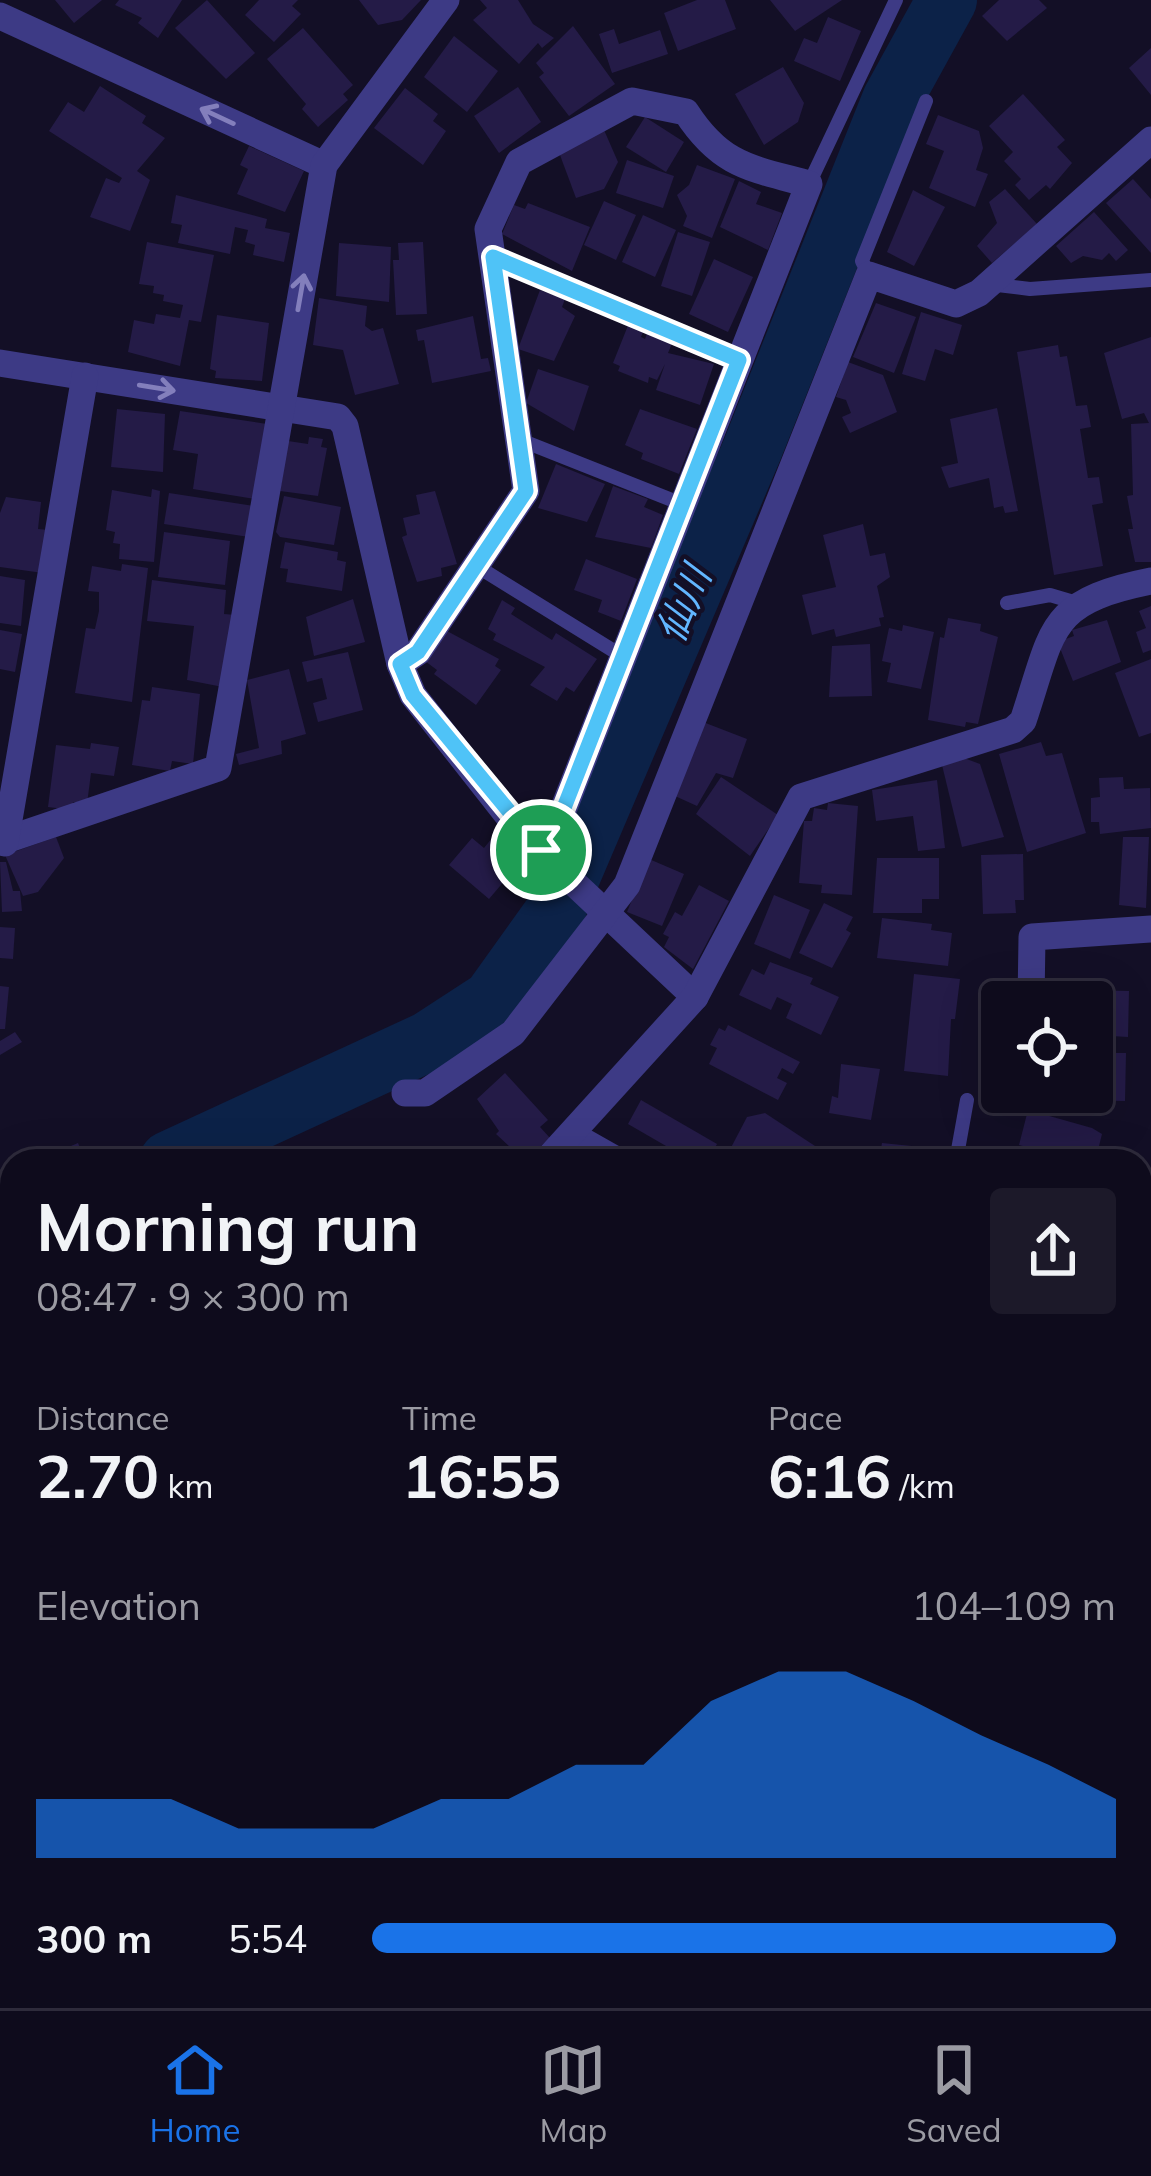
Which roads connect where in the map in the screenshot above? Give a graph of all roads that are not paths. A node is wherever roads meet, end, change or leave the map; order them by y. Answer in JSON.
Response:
{"nodes":[{"id":1,"x":444,"y":0,"type":"edge"},
{"id":2,"x":896,"y":0,"type":"edge"},
{"id":3,"x":0,"y":16,"type":"edge"},
{"id":4,"x":926,"y":101,"type":"dead end"},
{"id":5,"x":1151,"y":140,"type":"edge"},
{"id":6,"x":324,"y":165,"type":"junction"},
{"id":7,"x":809,"y":184,"type":"junction"},
{"id":8,"x":493,"y":257,"type":"junction"},
{"id":9,"x":869,"y":274,"type":"junction"},
{"id":10,"x":1151,"y":280,"type":"edge"},
{"id":11,"x":989,"y":284,"type":"junction"},
{"id":12,"x":739,"y":360,"type":"junction"},
{"id":13,"x":0,"y":363,"type":"edge"},
{"id":14,"x":85,"y":376,"type":"junction"},
{"id":15,"x":281,"y":408,"type":"junction"},
{"id":16,"x":523,"y":441,"type":"junction"},
{"id":17,"x":682,"y":505,"type":"junction"},
{"id":18,"x":476,"y":565,"type":"junction"},
{"id":19,"x":1151,"y":581,"type":"edge"},
{"id":20,"x":1007,"y":602,"type":"dead end"},
{"id":21,"x":1077,"y":602,"type":"junction"},
{"id":22,"x":622,"y":656,"type":"junction"},
{"id":23,"x":400,"y":664,"type":"junction"},
{"id":24,"x":3,"y":842,"type":"edge"},
{"id":25,"x":546,"y":856,"type":"junction"},
{"id":26,"x":598,"y":909,"type":"junction"},
{"id":27,"x":1151,"y":929,"type":"edge"},
{"id":28,"x":1031,"y":981,"type":"edge"},
{"id":29,"x":695,"y":997,"type":"junction"},
{"id":30,"x":405,"y":1093,"type":"dead end"},
{"id":31,"x":967,"y":1100,"type":"dead end"},
{"id":32,"x":572,"y":1135,"type":"junction"},
{"id":33,"x":558,"y":1149,"type":"edge"},
{"id":34,"x":597,"y":1149,"type":"edge"},
{"id":35,"x":958,"y":1149,"type":"edge"}],
"edges":[{"from":1,"to":6,"type":"street"},
{"from":2,"to":7,"type":"lane"},
{"from":6,"to":3,"type":"street","one_way":true},
{"from":4,"to":9,"type":"lane"},
{"from":5,"to":11,"type":"street"},
{"from":15,"to":6,"type":"street","one_way":true},
{"from":7,"to":8,"type":"street"},
{"from":7,"to":12,"type":"street"},
{"from":8,"to":12,"type":"lane"},
{"from":8,"to":16,"type":"street"},
{"from":9,"to":11,"type":"street"},
{"from":9,"to":26,"type":"street"},
{"from":10,"to":11,"type":"lane"},
{"from":12,"to":17,"type":"street"},
{"from":13,"to":14,"type":"street"},
{"from":14,"to":15,"type":"street","one_way":true},
{"from":14,"to":24,"type":"street"},
{"from":15,"to":23,"type":"street"},
{"from":15,"to":24,"type":"street"},
{"from":16,"to":17,"type":"lane"},
{"from":16,"to":18,"type":"street"},
{"from":17,"to":22,"type":"street"},
{"from":18,"to":22,"type":"lane"},
{"from":18,"to":23,"type":"street"},
{"from":19,"to":21,"type":"street"},
{"from":20,"to":21,"type":"lane"},
{"from":21,"to":29,"type":"street"},
{"from":22,"to":25,"type":"street"},
{"from":23,"to":25,"type":"street"},
{"from":25,"to":26,"type":"street"},
{"from":26,"to":29,"type":"street"},
{"from":26,"to":30,"type":"street"},
{"from":27,"to":28,"type":"street"},
{"from":29,"to":32,"type":"street"},
{"from":31,"to":35,"type":"lane"},
{"from":32,"to":33,"type":"street"},
{"from":32,"to":34,"type":"street"}]}
